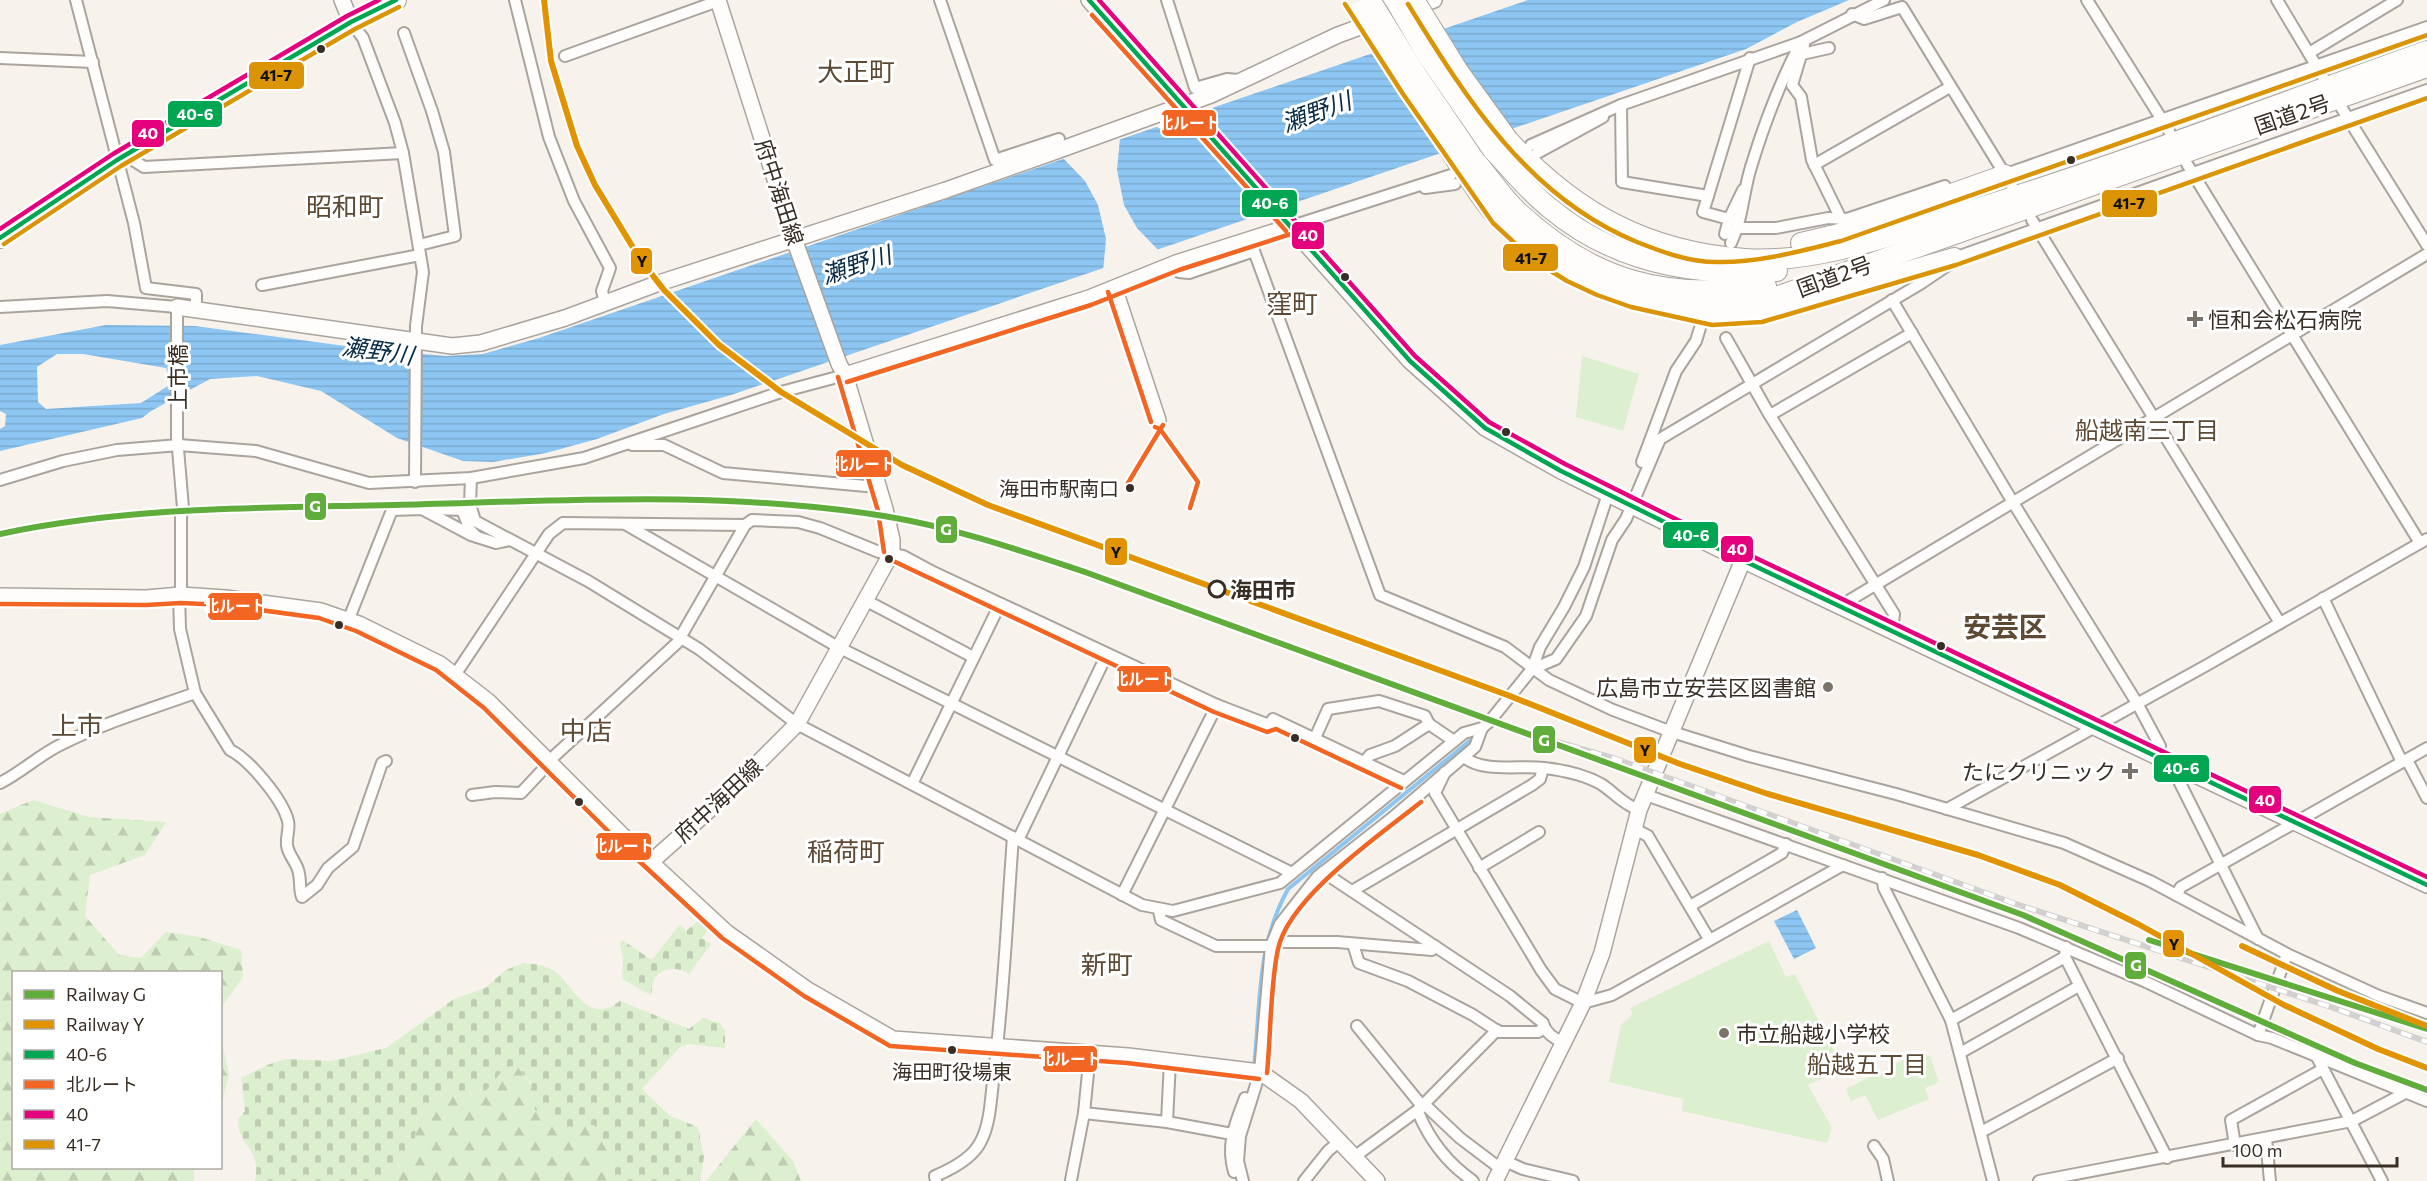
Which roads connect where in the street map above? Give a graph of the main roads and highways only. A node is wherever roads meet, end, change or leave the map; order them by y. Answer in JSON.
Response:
{"nodes":[{"id":1,"x":342,"y":0,"type":"edge"},
{"id":2,"x":395,"y":0,"type":"edge"},
{"id":3,"x":718,"y":0,"type":"edge"},
{"id":4,"x":1395,"y":0,"type":"edge"},
{"id":5,"x":1414,"y":0,"type":"edge"},
{"id":6,"x":1434,"y":0,"type":"edge"},
{"id":7,"x":1096,"y":3,"type":"edge"},
{"id":8,"x":1360,"y":4,"type":"edge"},
{"id":9,"x":351,"y":22,"type":"junction"},
{"id":10,"x":2427,"y":51,"type":"edge"},
{"id":11,"x":2427,"y":67,"type":"edge"},
{"id":12,"x":1183,"y":105,"type":"junction"},
{"id":13,"x":1501,"y":145,"type":"junction"},
{"id":14,"x":1287,"y":220,"type":"junction"},
{"id":15,"x":0,"y":238,"type":"edge"},
{"id":16,"x":796,"y":244,"type":"junction"},
{"id":17,"x":1954,"y":258,"type":"road end"},
{"id":18,"x":1115,"y":290,"type":"junction"},
{"id":19,"x":1699,"y":311,"type":"junction"},
{"id":20,"x":177,"y":312,"type":"road end"},
{"id":21,"x":842,"y":369,"type":"junction"},
{"id":22,"x":1158,"y":420,"type":"dead end"},
{"id":23,"x":1743,"y":561,"type":"junction"},
{"id":24,"x":0,"y":596,"type":"edge"},
{"id":25,"x":651,"y":862,"type":"junction"},
{"id":26,"x":2427,"y":885,"type":"edge"},
{"id":27,"x":1500,"y":1170,"type":"edge"},
{"id":28,"x":1377,"y":1181,"type":"edge"}],
"edges":[{"from":1,"to":9,"type":"main road"},
{"from":2,"to":9,"type":"highway"},
{"from":3,"to":16,"type":"main road","name":"府中海田線"},
{"from":4,"to":13,"type":"highway","bridge":true},
{"from":5,"to":13,"type":"highway","bridge":true},
{"from":6,"to":12,"type":"main road"},
{"from":7,"to":12,"type":"main road"},
{"from":8,"to":19,"type":"highway","bridge":true},
{"from":9,"to":15,"type":"highway"},
{"from":10,"to":13,"type":"highway","name":"国道2号"},
{"from":11,"to":19,"type":"highway","name":"国道2号"},
{"from":12,"to":14,"type":"main road"},
{"from":12,"to":16,"type":"main road"},
{"from":14,"to":18,"type":"main road"},
{"from":14,"to":23,"type":"main road"},
{"from":16,"to":20,"type":"main road"},
{"from":16,"to":21,"type":"main road","name":"府中海田線"},
{"from":17,"to":19,"type":"highway"},
{"from":18,"to":21,"type":"main road"},
{"from":18,"to":22,"type":"main road"},
{"from":21,"to":25,"type":"main road","name":"府中海田線"},
{"from":23,"to":26,"type":"main road"},
{"from":23,"to":27,"type":"main road"},
{"from":24,"to":25,"type":"main road"},
{"from":25,"to":28,"type":"main road"}]}
